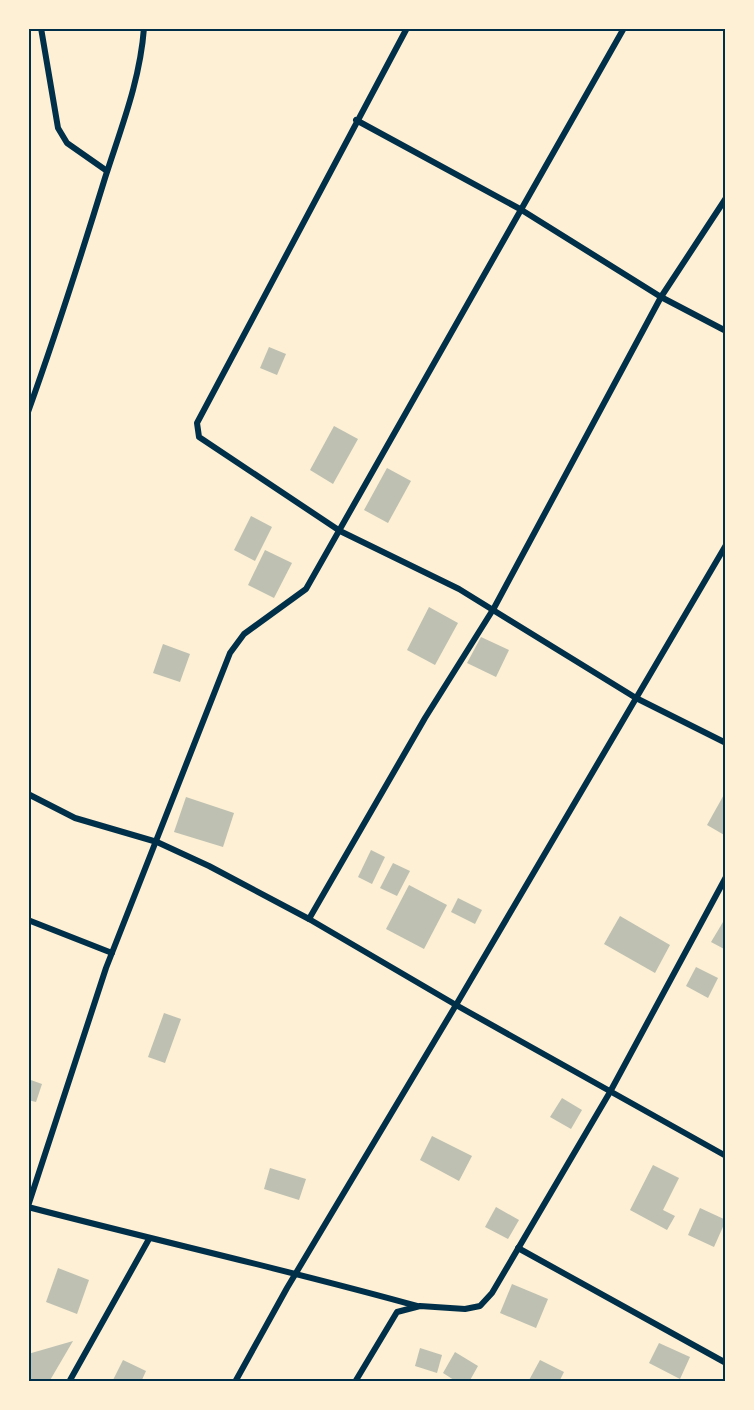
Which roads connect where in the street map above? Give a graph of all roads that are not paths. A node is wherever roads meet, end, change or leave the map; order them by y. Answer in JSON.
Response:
{"nodes":[{"id":1,"x":41,"y":28,"type":"edge"},
{"id":2,"x":144,"y":28,"type":"edge"},
{"id":3,"x":407,"y":28,"type":"edge"},
{"id":4,"x":624,"y":28,"type":"edge"},
{"id":5,"x":356,"y":120,"type":"junction"},
{"id":6,"x":107,"y":171,"type":"junction"},
{"id":7,"x":726,"y":198,"type":"edge"},
{"id":8,"x":520,"y":209,"type":"junction"},
{"id":9,"x":661,"y":297,"type":"junction"},
{"id":10,"x":726,"y":331,"type":"edge"},
{"id":11,"x":28,"y":412,"type":"edge"},
{"id":12,"x":340,"y":531,"type":"junction"},
{"id":13,"x":726,"y":545,"type":"edge"},
{"id":14,"x":494,"y":608,"type":"junction"},
{"id":15,"x":636,"y":698,"type":"junction"},
{"id":16,"x":726,"y":744,"type":"edge"},
{"id":17,"x":28,"y":794,"type":"edge"},
{"id":18,"x":157,"y":842,"type":"junction"},
{"id":19,"x":726,"y":877,"type":"edge"},
{"id":20,"x":309,"y":919,"type":"junction"},
{"id":21,"x":28,"y":920,"type":"edge"},
{"id":22,"x":112,"y":953,"type":"junction"},
{"id":23,"x":456,"y":1005,"type":"junction"},
{"id":24,"x":610,"y":1092,"type":"junction"},
{"id":25,"x":726,"y":1156,"type":"edge"},
{"id":26,"x":28,"y":1206,"type":"edge"},
{"id":27,"x":149,"y":1239,"type":"junction"},
{"id":28,"x":518,"y":1248,"type":"junction"},
{"id":29,"x":296,"y":1272,"type":"junction"},
{"id":30,"x":420,"y":1306,"type":"junction"},
{"id":31,"x":726,"y":1363,"type":"edge"},
{"id":32,"x":69,"y":1382,"type":"edge"},
{"id":33,"x":235,"y":1382,"type":"edge"},
{"id":34,"x":355,"y":1382,"type":"edge"}],
"edges":[{"from":1,"to":6,"type":"street"},
{"from":2,"to":6,"type":"street"},
{"from":3,"to":5,"type":"street"},
{"from":4,"to":8,"type":"street"},
{"from":5,"to":8,"type":"street"},
{"from":5,"to":12,"type":"street"},
{"from":6,"to":11,"type":"street"},
{"from":7,"to":9,"type":"street"},
{"from":8,"to":9,"type":"street"},
{"from":8,"to":12,"type":"street"},
{"from":9,"to":10,"type":"street"},
{"from":9,"to":14,"type":"street"},
{"from":12,"to":14,"type":"street"},
{"from":12,"to":18,"type":"street"},
{"from":13,"to":15,"type":"street"},
{"from":14,"to":15,"type":"street"},
{"from":14,"to":20,"type":"street"},
{"from":15,"to":16,"type":"street"},
{"from":15,"to":23,"type":"street"},
{"from":17,"to":18,"type":"street"},
{"from":18,"to":20,"type":"street"},
{"from":18,"to":22,"type":"street"},
{"from":19,"to":24,"type":"street"},
{"from":20,"to":23,"type":"street"},
{"from":21,"to":22,"type":"street"},
{"from":22,"to":26,"type":"street"},
{"from":23,"to":24,"type":"street"},
{"from":23,"to":29,"type":"street"},
{"from":24,"to":25,"type":"street"},
{"from":24,"to":28,"type":"street"},
{"from":26,"to":27,"type":"street"},
{"from":27,"to":29,"type":"street"},
{"from":27,"to":32,"type":"street"},
{"from":28,"to":30,"type":"street"},
{"from":28,"to":31,"type":"street"},
{"from":29,"to":30,"type":"street"},
{"from":29,"to":33,"type":"street"},
{"from":30,"to":34,"type":"street"}]}
